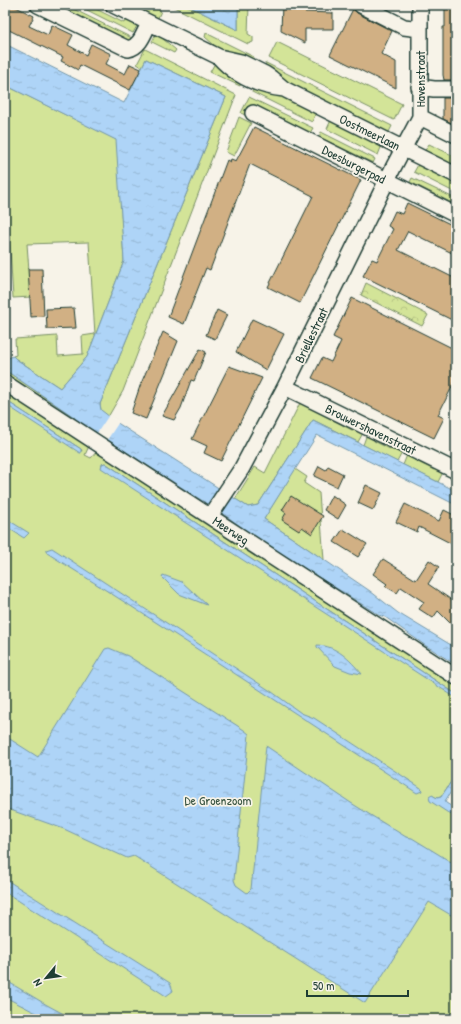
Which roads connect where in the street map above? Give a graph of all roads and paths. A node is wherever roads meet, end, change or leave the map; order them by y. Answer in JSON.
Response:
{"nodes":[{"id":1,"x":38,"y":5,"type":"edge"},
{"id":2,"x":113,"y":5,"type":"edge"},
{"id":3,"x":361,"y":5,"type":"edge"},
{"id":4,"x":420,"y":5,"type":"edge"},
{"id":5,"x":149,"y":23,"type":"junction"},
{"id":6,"x":420,"y":30,"type":"junction"},
{"id":7,"x":419,"y":87,"type":"junction"},
{"id":8,"x":456,"y":89,"type":"edge"},
{"id":9,"x":253,"y":113,"type":"dead end"},
{"id":10,"x":420,"y":117,"type":"junction"},
{"id":11,"x":456,"y":135,"type":"edge"},
{"id":12,"x":404,"y":149,"type":"junction"},
{"id":13,"x":456,"y":175,"type":"edge"},
{"id":14,"x":388,"y":180,"type":"junction"},
{"id":15,"x":456,"y":215,"type":"edge"},
{"id":16,"x":5,"y":382,"type":"edge"},
{"id":17,"x":285,"y":387,"type":"junction"},
{"id":18,"x":456,"y":471,"type":"edge"},
{"id":19,"x":212,"y":514,"type":"junction"},
{"id":20,"x":456,"y":677,"type":"edge"}],
"edges":[{"from":1,"to":5,"type":"street"},
{"from":2,"to":5,"type":"street","name":"Oostmeerlaan"},
{"from":3,"to":6,"type":"street"},
{"from":4,"to":6,"type":"street","name":"Havenstraat"},
{"from":5,"to":12,"type":"street","name":"Oostmeerlaan"},
{"from":6,"to":7,"type":"street","name":"Havenstraat"},
{"from":7,"to":8,"type":"street"},
{"from":7,"to":10,"type":"street","name":"Havenstraat"},
{"from":9,"to":14,"type":"street","name":"Doesburgerpad"},
{"from":10,"to":11,"type":"street"},
{"from":10,"to":12,"type":"street","name":"Havenstraat"},
{"from":12,"to":13,"type":"street","name":"Oostmeerlaan"},
{"from":12,"to":14,"type":"street","name":"Briellestraat"},
{"from":14,"to":15,"type":"street","name":"Doesburgerpad"},
{"from":14,"to":17,"type":"street","name":"Briellestraat"},
{"from":16,"to":19,"type":"street","name":"Meerweg"},
{"from":17,"to":18,"type":"street","name":"Brouwershavenstraat"},
{"from":17,"to":19,"type":"street","name":"Briellestraat"},
{"from":19,"to":20,"type":"street","name":"Meerweg"}]}
